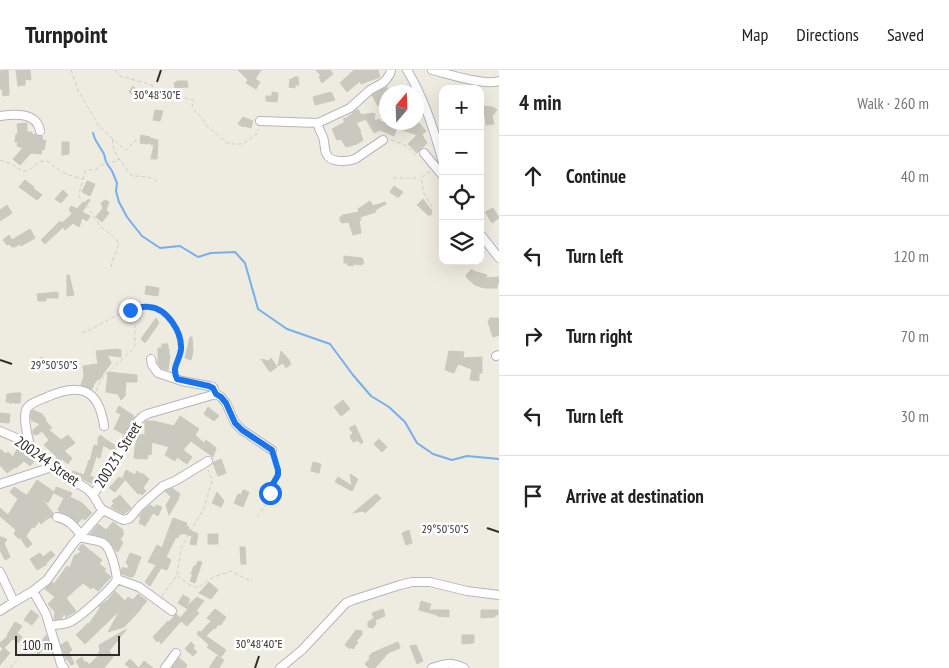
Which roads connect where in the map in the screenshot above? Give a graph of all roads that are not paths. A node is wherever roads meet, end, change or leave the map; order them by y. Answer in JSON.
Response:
{"nodes":[{"id":1,"x":391,"y":70,"type":"edge"},
{"id":2,"x":408,"y":70,"type":"edge"},
{"id":3,"x":432,"y":70,"type":"edge"},
{"id":4,"x":499,"y":83,"type":"edge"},
{"id":5,"x":0,"y":116,"type":"edge"},
{"id":6,"x":260,"y":121,"type":"road end"},
{"id":7,"x":318,"y":123,"type":"junction"},
{"id":8,"x":40,"y":131,"type":"dead end"},
{"id":9,"x":383,"y":140,"type":"road end"},
{"id":10,"x":439,"y":149,"type":"edge"},
{"id":11,"x":421,"y":155,"type":"road end"},
{"id":12,"x":435,"y":172,"type":"edge"},
{"id":13,"x":484,"y":239,"type":"edge"},
{"id":14,"x":499,"y":258,"type":"edge"},
{"id":15,"x":151,"y":359,"type":"dead end"},
{"id":16,"x":216,"y":394,"type":"junction"},
{"id":17,"x":104,"y":426,"type":"dead end"},
{"id":18,"x":0,"y":431,"type":"edge"},
{"id":19,"x":30,"y":446,"type":"junction"},
{"id":20,"x":272,"y":450,"type":"road end"},
{"id":21,"x":207,"y":462,"type":"road end"},
{"id":22,"x":52,"y":467,"type":"junction"},
{"id":23,"x":0,"y":484,"type":"edge"},
{"id":24,"x":93,"y":495,"type":"junction"},
{"id":25,"x":103,"y":510,"type":"junction"},
{"id":26,"x":57,"y":517,"type":"dead end"},
{"id":27,"x":80,"y":536,"type":"junction"},
{"id":28,"x":0,"y":572,"type":"edge"},
{"id":29,"x":117,"y":580,"type":"junction"},
{"id":30,"x":33,"y":591,"type":"junction"},
{"id":31,"x":499,"y":595,"type":"edge"},
{"id":32,"x":14,"y":602,"type":"junction"},
{"id":33,"x":0,"y":611,"type":"edge"},
{"id":34,"x":172,"y":611,"type":"dead end"},
{"id":35,"x":50,"y":626,"type":"junction"},
{"id":36,"x":176,"y":653,"type":"dead end"},
{"id":37,"x":64,"y":668,"type":"edge"},
{"id":38,"x":165,"y":668,"type":"edge"},
{"id":39,"x":280,"y":668,"type":"edge"},
{"id":40,"x":432,"y":668,"type":"edge"},
{"id":41,"x":464,"y":668,"type":"edge"}],
"edges":[{"from":1,"to":7,"type":"street"},
{"from":2,"to":10,"type":"street"},
{"from":3,"to":4,"type":"street"},
{"from":5,"to":8,"type":"street"},
{"from":6,"to":7,"type":"street"},
{"from":7,"to":9,"type":"street"},
{"from":11,"to":12,"type":"street"},
{"from":13,"to":14,"type":"street"},
{"from":15,"to":16,"type":"street"},
{"from":16,"to":20,"type":"street"},
{"from":16,"to":24,"type":"street","name":"200231 Street"},
{"from":17,"to":19,"type":"street"},
{"from":18,"to":19,"type":"street","name":"200244 Street"},
{"from":19,"to":22,"type":"street","name":"200244 Street"},
{"from":21,"to":25,"type":"street"},
{"from":22,"to":23,"type":"street"},
{"from":22,"to":24,"type":"street","name":"200244 Street"},
{"from":24,"to":25,"type":"street","name":"200231 Street"},
{"from":25,"to":27,"type":"street","name":"200231 Street"},
{"from":26,"to":27,"type":"street"},
{"from":27,"to":29,"type":"street"},
{"from":27,"to":30,"type":"street","name":"200231 Street"},
{"from":28,"to":32,"type":"street"},
{"from":29,"to":34,"type":"street"},
{"from":29,"to":35,"type":"street"},
{"from":30,"to":32,"type":"street","name":"200231 Street"},
{"from":30,"to":35,"type":"street"},
{"from":31,"to":39,"type":"street"},
{"from":32,"to":33,"type":"street","name":"200231 Street"},
{"from":35,"to":37,"type":"street"},
{"from":36,"to":38,"type":"street"},
{"from":40,"to":41,"type":"street"}]}
